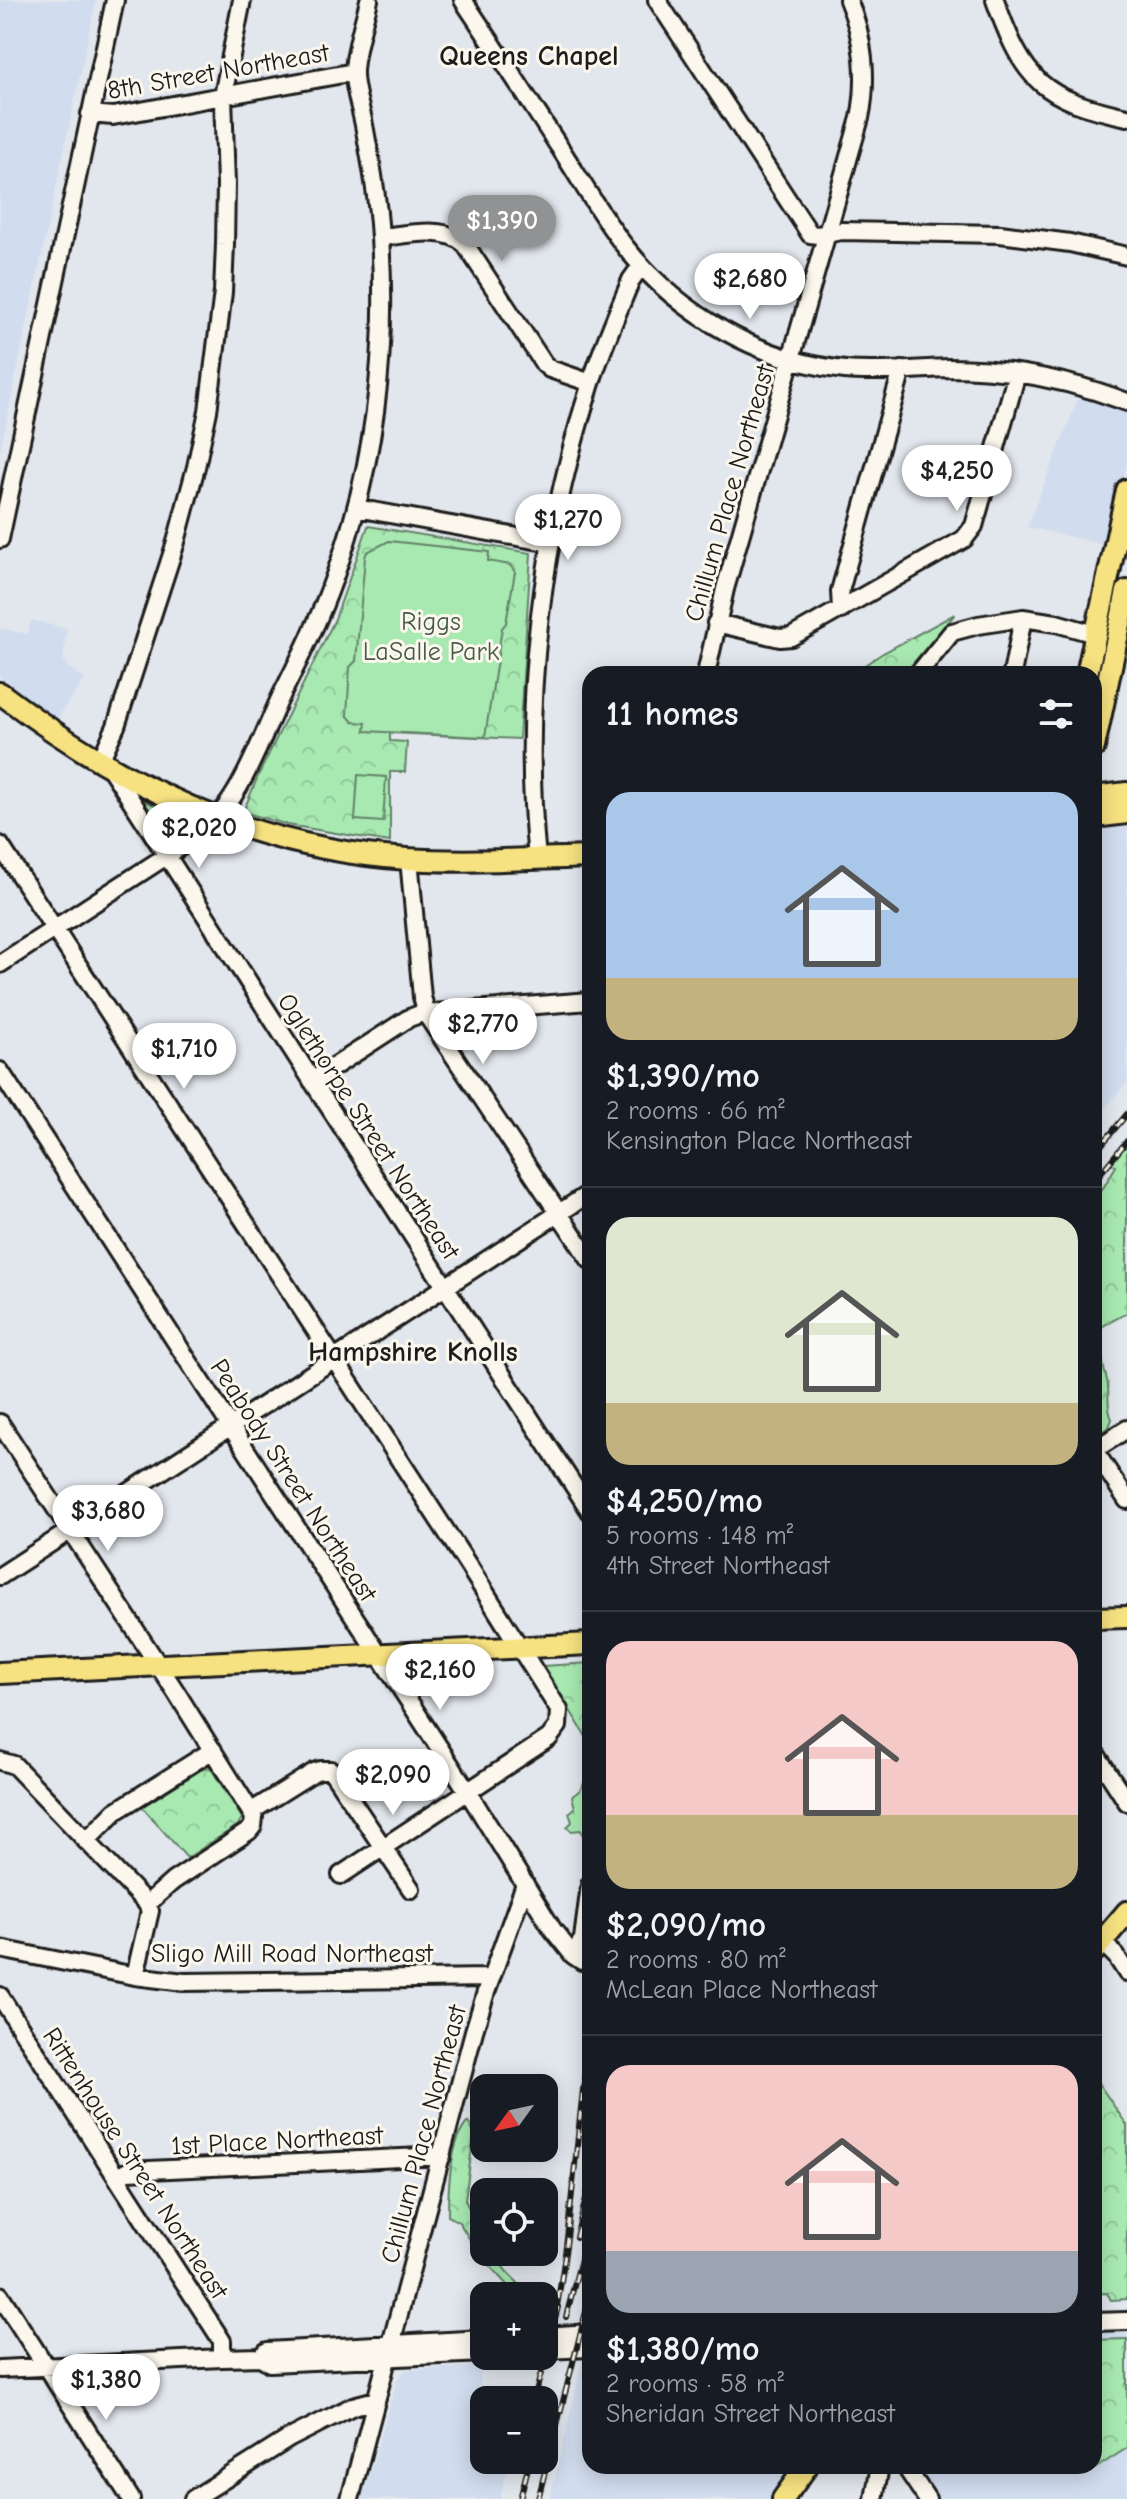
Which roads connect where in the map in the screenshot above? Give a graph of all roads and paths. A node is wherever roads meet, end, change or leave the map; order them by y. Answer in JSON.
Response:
{"nodes":[{"id":1,"x":115,"y":0,"type":"edge"},
{"id":2,"x":242,"y":0,"type":"edge"},
{"id":3,"x":369,"y":0,"type":"edge"},
{"id":4,"x":463,"y":0,"type":"edge"},
{"id":5,"x":657,"y":0,"type":"edge"},
{"id":6,"x":848,"y":0,"type":"edge"},
{"id":7,"x":995,"y":0,"type":"edge"},
{"id":8,"x":354,"y":72,"type":"junction"},
{"id":9,"x":223,"y":96,"type":"junction"},
{"id":10,"x":90,"y":114,"type":"junction"},
{"id":11,"x":1127,"y":117,"type":"edge"},
{"id":12,"x":827,"y":233,"type":"junction"},
{"id":13,"x":380,"y":237,"type":"junction"},
{"id":14,"x":1127,"y":256,"type":"edge"},
{"id":15,"x":641,"y":266,"type":"junction"},
{"id":16,"x":791,"y":358,"type":"junction"},
{"id":17,"x":902,"y":370,"type":"junction"},
{"id":18,"x":1017,"y":373,"type":"junction"},
{"id":19,"x":591,"y":383,"type":"junction"},
{"id":20,"x":1127,"y":402,"type":"edge"},
{"id":21,"x":1127,"y":490,"type":"edge"},
{"id":22,"x":356,"y":508,"type":"junction"},
{"id":23,"x":0,"y":539,"type":"edge"},
{"id":24,"x":551,"y":543,"type":"junction"},
{"id":25,"x":1127,"y":591,"type":"edge"},
{"id":26,"x":841,"y":610,"type":"junction"},
{"id":27,"x":1023,"y":618,"type":"junction"},
{"id":28,"x":716,"y":623,"type":"junction"},
{"id":29,"x":1095,"y":634,"type":"junction"},
{"id":30,"x":708,"y":666,"type":"edge"},
{"id":31,"x":924,"y":666,"type":"edge"},
{"id":32,"x":1014,"y":666,"type":"edge"},
{"id":33,"x":1089,"y":666,"type":"edge"},
{"id":34,"x":0,"y":693,"type":"edge"},
{"id":35,"x":1102,"y":709,"type":"edge"},
{"id":36,"x":104,"y":764,"type":"junction"},
{"id":37,"x":1127,"y":793,"type":"edge"},
{"id":38,"x":1102,"y":796,"type":"edge"},
{"id":39,"x":1127,"y":813,"type":"edge"},
{"id":40,"x":1102,"y":816,"type":"edge"},
{"id":41,"x":218,"y":819,"type":"junction"},
{"id":42,"x":0,"y":845,"type":"edge"},
{"id":43,"x":166,"y":856,"type":"junction"},
{"id":44,"x":582,"y":857,"type":"edge"},
{"id":45,"x":409,"y":859,"type":"junction"},
{"id":46,"x":537,"y":859,"type":"junction"},
{"id":47,"x":55,"y":928,"type":"junction"},
{"id":48,"x":0,"y":964,"type":"edge"},
{"id":49,"x":582,"y":1002,"type":"edge"},
{"id":50,"x":426,"y":1012,"type":"junction"},
{"id":51,"x":0,"y":1071,"type":"edge"},
{"id":52,"x":312,"y":1081,"type":"junction"},
{"id":53,"x":582,"y":1198,"type":"edge"},
{"id":54,"x":559,"y":1213,"type":"junction"},
{"id":55,"x":582,"y":1248,"type":"edge"},
{"id":56,"x":445,"y":1286,"type":"junction"},
{"id":57,"x":334,"y":1359,"type":"junction"},
{"id":58,"x":0,"y":1423,"type":"edge"},
{"id":59,"x":230,"y":1426,"type":"junction"},
{"id":60,"x":1127,"y":1429,"type":"edge"},
{"id":61,"x":1102,"y":1445,"type":"edge"},
{"id":62,"x":1102,"y":1462,"type":"edge"},
{"id":63,"x":582,"y":1499,"type":"edge"},
{"id":64,"x":1127,"y":1500,"type":"edge"},
{"id":65,"x":69,"y":1530,"type":"junction"},
{"id":66,"x":0,"y":1576,"type":"edge"},
{"id":67,"x":1127,"y":1617,"type":"edge"},
{"id":68,"x":1102,"y":1618,"type":"edge"},
{"id":69,"x":582,"y":1644,"type":"edge"},
{"id":70,"x":521,"y":1648,"type":"junction"},
{"id":71,"x":379,"y":1655,"type":"junction"},
{"id":72,"x":187,"y":1664,"type":"junction"},
{"id":73,"x":157,"y":1665,"type":"junction"},
{"id":74,"x":0,"y":1673,"type":"edge"},
{"id":75,"x":176,"y":1692,"type":"junction"},
{"id":76,"x":213,"y":1750,"type":"junction"},
{"id":77,"x":0,"y":1761,"type":"edge"},
{"id":78,"x":1102,"y":1763,"type":"edge"},
{"id":79,"x":468,"y":1792,"type":"junction"},
{"id":80,"x":1127,"y":1802,"type":"edge"},
{"id":81,"x":252,"y":1811,"type":"junction"},
{"id":82,"x":86,"y":1841,"type":"junction"},
{"id":83,"x":383,"y":1847,"type":"junction"},
{"id":84,"x":341,"y":1875,"type":"dead end"},
{"id":85,"x":525,"y":1884,"type":"junction"},
{"id":86,"x":411,"y":1889,"type":"dead end"},
{"id":87,"x":147,"y":1904,"type":"junction"},
{"id":88,"x":1127,"y":1912,"type":"edge"},
{"id":89,"x":1102,"y":1942,"type":"edge"},
{"id":90,"x":0,"y":1949,"type":"edge"},
{"id":91,"x":1102,"y":1949,"type":"edge"},
{"id":92,"x":582,"y":1958,"type":"edge"},
{"id":93,"x":1127,"y":1973,"type":"edge"},
{"id":94,"x":135,"y":1976,"type":"junction"},
{"id":95,"x":491,"y":1978,"type":"junction"},
{"id":96,"x":0,"y":1996,"type":"edge"},
{"id":97,"x":442,"y":2156,"type":"junction"},
{"id":98,"x":117,"y":2177,"type":"junction"},
{"id":99,"x":0,"y":2295,"type":"edge"},
{"id":100,"x":1127,"y":2311,"type":"edge"},
{"id":101,"x":1102,"y":2312,"type":"edge"},
{"id":102,"x":1127,"y":2321,"type":"edge"},
{"id":103,"x":1102,"y":2322,"type":"edge"},
{"id":104,"x":582,"y":2333,"type":"edge"},
{"id":105,"x":558,"y":2335,"type":"edge"},
{"id":106,"x":470,"y":2341,"type":"edge"},
{"id":107,"x":582,"y":2348,"type":"edge"},
{"id":108,"x":558,"y":2349,"type":"edge"},
{"id":109,"x":390,"y":2350,"type":"junction"},
{"id":110,"x":470,"y":2353,"type":"edge"},
{"id":111,"x":222,"y":2358,"type":"junction"},
{"id":112,"x":47,"y":2367,"type":"junction"},
{"id":113,"x":0,"y":2369,"type":"edge"},
{"id":114,"x":376,"y":2400,"type":"junction"},
{"id":115,"x":801,"y":2474,"type":"edge"},
{"id":116,"x":879,"y":2474,"type":"edge"},
{"id":117,"x":910,"y":2474,"type":"edge"},
{"id":118,"x":131,"y":2499,"type":"edge"},
{"id":119,"x":193,"y":2499,"type":"edge"},
{"id":120,"x":350,"y":2499,"type":"edge"},
{"id":121,"x":783,"y":2499,"type":"edge"},
{"id":122,"x":874,"y":2499,"type":"edge"},
{"id":123,"x":927,"y":2499,"type":"edge"}],
"edges":[{"from":1,"to":10,"type":"street"},
{"from":2,"to":9,"type":"street"},
{"from":3,"to":8,"type":"street"},
{"from":4,"to":15,"type":"street"},
{"from":5,"to":12,"type":"street"},
{"from":6,"to":12,"type":"street","name":"Chillum Place Northeast"},
{"from":7,"to":11,"type":"street"},
{"from":8,"to":9,"type":"street","name":"8th Street Northeast"},
{"from":8,"to":13,"type":"street"},
{"from":9,"to":10,"type":"street","name":"8th Street Northeast"},
{"from":9,"to":36,"type":"street"},
{"from":10,"to":23,"type":"street"},
{"from":12,"to":14,"type":"street"},
{"from":12,"to":16,"type":"street","name":"Chillum Place Northeast"},
{"from":13,"to":19,"type":"street"},
{"from":13,"to":22,"type":"street"},
{"from":15,"to":16,"type":"street"},
{"from":15,"to":19,"type":"street"},
{"from":16,"to":17,"type":"street"},
{"from":16,"to":28,"type":"street","name":"Chillum Place Northeast"},
{"from":17,"to":18,"type":"street"},
{"from":17,"to":26,"type":"street"},
{"from":18,"to":20,"type":"street"},
{"from":18,"to":26,"type":"street"},
{"from":19,"to":24,"type":"street"},
{"from":21,"to":29,"type":"main road"},
{"from":22,"to":24,"type":"street"},
{"from":22,"to":41,"type":"street"},
{"from":24,"to":46,"type":"street"},
{"from":25,"to":35,"type":"main road"},
{"from":26,"to":28,"type":"street"},
{"from":27,"to":29,"type":"street"},
{"from":27,"to":31,"type":"street"},
{"from":27,"to":32,"type":"street"},
{"from":28,"to":30,"type":"street","name":"Chillum Place Northeast"},
{"from":29,"to":33,"type":"main road"},
{"from":34,"to":36,"type":"main road"},
{"from":36,"to":41,"type":"main road"},
{"from":36,"to":43,"type":"street","name":"Oglethorpe Street Northeast"},
{"from":37,"to":38,"type":"main road"},
{"from":39,"to":40,"type":"main road"},
{"from":41,"to":43,"type":"street"},
{"from":41,"to":45,"type":"main road"},
{"from":42,"to":47,"type":"street"},
{"from":43,"to":47,"type":"street"},
{"from":43,"to":52,"type":"street","name":"Oglethorpe Street Northeast"},
{"from":44,"to":46,"type":"main road"},
{"from":45,"to":46,"type":"main road"},
{"from":45,"to":50,"type":"street"},
{"from":47,"to":48,"type":"street"},
{"from":47,"to":57,"type":"street"},
{"from":49,"to":50,"type":"street"},
{"from":50,"to":52,"type":"street"},
{"from":50,"to":54,"type":"street"},
{"from":51,"to":59,"type":"street","name":"Peabody Street Northeast"},
{"from":52,"to":56,"type":"street","name":"Oglethorpe Street Northeast"},
{"from":53,"to":54,"type":"street"},
{"from":54,"to":55,"type":"street"},
{"from":54,"to":56,"type":"street"},
{"from":56,"to":57,"type":"street"},
{"from":56,"to":63,"type":"street","name":"Oglethorpe Street Northeast"},
{"from":57,"to":59,"type":"street"},
{"from":57,"to":70,"type":"street"},
{"from":58,"to":65,"type":"street"},
{"from":59,"to":65,"type":"street"},
{"from":59,"to":71,"type":"street","name":"Peabody Street Northeast"},
{"from":60,"to":61,"type":"street"},
{"from":62,"to":64,"type":"street"},
{"from":65,"to":66,"type":"street"},
{"from":65,"to":73,"type":"street"},
{"from":67,"to":68,"type":"main road"},
{"from":69,"to":70,"type":"main road"},
{"from":70,"to":71,"type":"main road"},
{"from":70,"to":79,"type":"street"},
{"from":71,"to":72,"type":"main road"},
{"from":71,"to":79,"type":"street","name":"Peabody Street Northeast"},
{"from":72,"to":73,"type":"main road"},
{"from":72,"to":75,"type":"street"},
{"from":73,"to":74,"type":"main road"},
{"from":73,"to":75,"type":"street"},
{"from":75,"to":76,"type":"street"},
{"from":76,"to":81,"type":"street"},
{"from":76,"to":82,"type":"street"},
{"from":77,"to":82,"type":"street"},
{"from":78,"to":80,"type":"street"},
{"from":79,"to":83,"type":"street"},
{"from":79,"to":85,"type":"street","name":"Peabody Street Northeast"},
{"from":81,"to":83,"type":"street"},
{"from":81,"to":87,"type":"street"},
{"from":82,"to":87,"type":"street"},
{"from":83,"to":84,"type":"street"},
{"from":83,"to":86,"type":"street"},
{"from":85,"to":92,"type":"street","name":"Peabody Street Northeast"},
{"from":85,"to":95,"type":"street","name":"Chillum Place Northeast"},
{"from":87,"to":94,"type":"street"},
{"from":88,"to":89,"type":"main road"},
{"from":90,"to":94,"type":"street","name":"Sligo Mill Road Northeast"},
{"from":91,"to":93,"type":"street"},
{"from":94,"to":95,"type":"street","name":"Sligo Mill Road Northeast"},
{"from":95,"to":97,"type":"street","name":"Chillum Place Northeast"},
{"from":96,"to":98,"type":"street","name":"Rittenhouse Street Northeast"},
{"from":97,"to":98,"type":"street","name":"1st Place Northeast"},
{"from":97,"to":109,"type":"street","name":"Chillum Place Northeast"},
{"from":98,"to":111,"type":"street","name":"Rittenhouse Street Northeast"},
{"from":99,"to":112,"type":"street"},
{"from":100,"to":101,"type":"street"},
{"from":102,"to":103,"type":"street"},
{"from":104,"to":105,"type":"street"},
{"from":106,"to":109,"type":"street"},
{"from":107,"to":108,"type":"street"},
{"from":109,"to":110,"type":"street"},
{"from":109,"to":111,"type":"street"},
{"from":109,"to":114,"type":"street","name":"Chillum Place Northeast"},
{"from":111,"to":112,"type":"street"},
{"from":112,"to":113,"type":"street"},
{"from":112,"to":118,"type":"street"},
{"from":114,"to":119,"type":"street"},
{"from":114,"to":120,"type":"street","name":"Chillum Place Northeast"},
{"from":115,"to":121,"type":"main road"},
{"from":116,"to":122,"type":"street"},
{"from":117,"to":123,"type":"street"}]}
